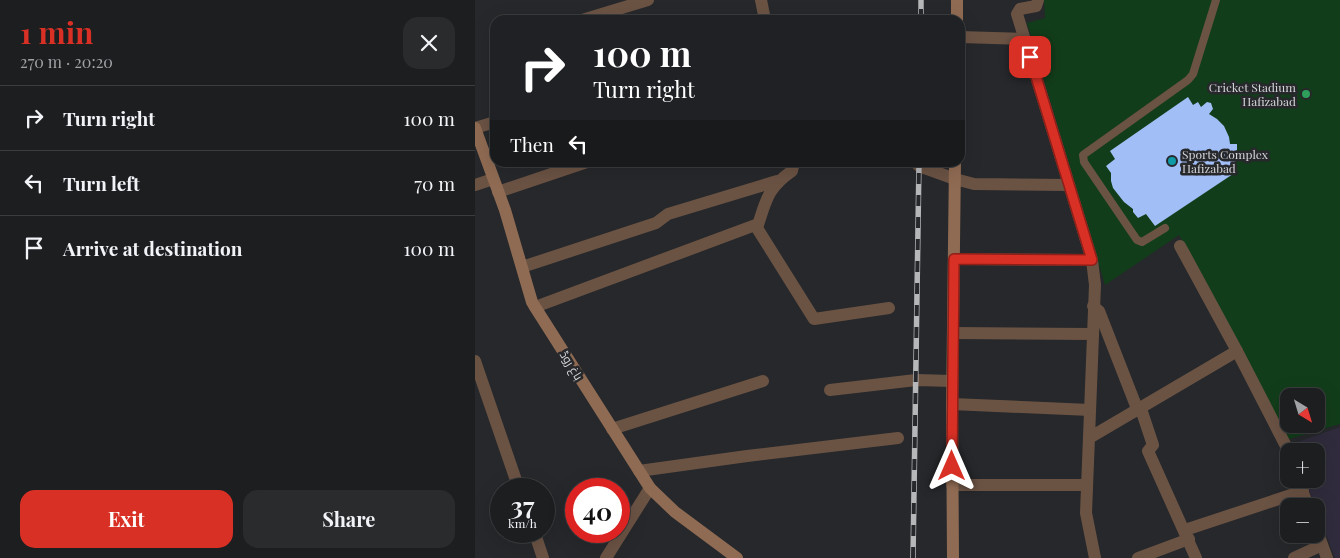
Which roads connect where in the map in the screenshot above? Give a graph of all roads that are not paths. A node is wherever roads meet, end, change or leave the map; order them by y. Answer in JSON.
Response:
{"nodes":[{"id":1,"x":600,"y":0,"type":"edge"},
{"id":2,"x":648,"y":0,"type":"edge"},
{"id":3,"x":761,"y":0,"type":"edge"},
{"id":4,"x":957,"y":0,"type":"edge"},
{"id":5,"x":1038,"y":0,"type":"edge"},
{"id":6,"x":1216,"y":0,"type":"edge"},
{"id":7,"x":605,"y":13,"type":"junction"},
{"id":8,"x":598,"y":15,"type":"edge"},
{"id":9,"x":764,"y":15,"type":"edge"},
{"id":10,"x":957,"y":15,"type":"edge"},
{"id":11,"x":965,"y":37,"type":"edge"},
{"id":12,"x":1024,"y":39,"type":"junction"},
{"id":13,"x":490,"y":124,"type":"edge"},
{"id":14,"x":475,"y":128,"type":"edge"},
{"id":15,"x":572,"y":167,"type":"edge"},
{"id":16,"x":793,"y":167,"type":"edge"},
{"id":17,"x":922,"y":167,"type":"edge"},
{"id":18,"x":955,"y":167,"type":"edge"},
{"id":19,"x":493,"y":179,"type":"junction"},
{"id":20,"x":955,"y":179,"type":"junction"},
{"id":21,"x":777,"y":182,"type":"junction"},
{"id":22,"x":475,"y":185,"type":"edge"},
{"id":23,"x":1069,"y":185,"type":"junction"},
{"id":24,"x":498,"y":192,"type":"junction"},
{"id":25,"x":758,"y":224,"type":"junction"},
{"id":26,"x":1165,"y":228,"type":"dead end"},
{"id":27,"x":1180,"y":246,"type":"dead end"},
{"id":28,"x":954,"y":259,"type":"junction"},
{"id":29,"x":1092,"y":260,"type":"junction"},
{"id":30,"x":522,"y":267,"type":"junction"},
{"id":31,"x":1093,"y":306,"type":"junction"},
{"id":32,"x":535,"y":307,"type":"junction"},
{"id":33,"x":889,"y":308,"type":"dead end"},
{"id":34,"x":953,"y":334,"type":"junction"},
{"id":35,"x":1093,"y":334,"type":"junction"},
{"id":36,"x":1237,"y":351,"type":"junction"},
{"id":37,"x":475,"y":361,"type":"edge"},
{"id":38,"x":763,"y":381,"type":"dead end"},
{"id":39,"x":952,"y":381,"type":"junction"},
{"id":40,"x":830,"y":390,"type":"dead end"},
{"id":41,"x":952,"y":404,"type":"junction"},
{"id":42,"x":1090,"y":410,"type":"junction"},
{"id":43,"x":1140,"y":410,"type":"junction"},
{"id":44,"x":612,"y":428,"type":"junction"},
{"id":45,"x":899,"y":438,"type":"dead end"},
{"id":46,"x":1089,"y":438,"type":"junction"},
{"id":47,"x":1284,"y":443,"type":"edge"},
{"id":48,"x":639,"y":471,"type":"junction"},
{"id":49,"x":515,"y":478,"type":"edge"},
{"id":50,"x":952,"y":485,"type":"junction"},
{"id":51,"x":1087,"y":485,"type":"junction"},
{"id":52,"x":650,"y":488,"type":"junction"},
{"id":53,"x":1302,"y":488,"type":"edge"},
{"id":54,"x":1303,"y":491,"type":"junction"},
{"id":55,"x":1305,"y":498,"type":"edge"},
{"id":56,"x":1187,"y":535,"type":"junction"},
{"id":57,"x":538,"y":543,"type":"edge"},
{"id":58,"x":1322,"y":545,"type":"joint"},
{"id":59,"x":543,"y":558,"type":"edge"},
{"id":60,"x":606,"y":558,"type":"edge"},
{"id":61,"x":737,"y":558,"type":"edge"},
{"id":62,"x":953,"y":558,"type":"edge"},
{"id":63,"x":1095,"y":558,"type":"edge"},
{"id":64,"x":1138,"y":558,"type":"edge"},
{"id":65,"x":1196,"y":558,"type":"edge"},
{"id":66,"x":1294,"y":558,"type":"edge"},
{"id":67,"x":1327,"y":558,"type":"edge"}],
"edges":[{"from":1,"to":7,"type":"street"},
{"from":2,"to":7,"type":"street"},
{"from":3,"to":9,"type":"street"},
{"from":4,"to":10,"type":"street"},
{"from":5,"to":12,"type":"street"},
{"from":6,"to":26,"type":"lane"},
{"from":7,"to":8,"type":"street"},
{"from":11,"to":12,"type":"street"},
{"from":12,"to":23,"type":"street"},
{"from":13,"to":14,"type":"street"},
{"from":14,"to":19,"type":"street","name":"باغ روڈ"},
{"from":15,"to":24,"type":"street"},
{"from":16,"to":21,"type":"street"},
{"from":17,"to":20,"type":"street"},
{"from":18,"to":20,"type":"street"},
{"from":19,"to":22,"type":"street"},
{"from":19,"to":24,"type":"street","name":"باغ روڈ"},
{"from":20,"to":23,"type":"street"},
{"from":20,"to":28,"type":"street"},
{"from":21,"to":25,"type":"street"},
{"from":21,"to":30,"type":"street"},
{"from":23,"to":29,"type":"street"},
{"from":24,"to":30,"type":"street","name":"باغ روڈ"},
{"from":25,"to":32,"type":"street"},
{"from":25,"to":33,"type":"street"},
{"from":27,"to":36,"type":"street"},
{"from":28,"to":29,"type":"street"},
{"from":28,"to":34,"type":"street"},
{"from":29,"to":31,"type":"street"},
{"from":30,"to":32,"type":"street","name":"باغ روڈ"},
{"from":31,"to":35,"type":"street"},
{"from":31,"to":43,"type":"street"},
{"from":32,"to":44,"type":"street","name":"باغ روڈ"},
{"from":34,"to":35,"type":"street"},
{"from":34,"to":39,"type":"street"},
{"from":35,"to":42,"type":"street"},
{"from":36,"to":43,"type":"street"},
{"from":36,"to":47,"type":"street"},
{"from":37,"to":49,"type":"street"},
{"from":38,"to":44,"type":"street"},
{"from":39,"to":40,"type":"street"},
{"from":39,"to":41,"type":"street"},
{"from":41,"to":42,"type":"street"},
{"from":41,"to":50,"type":"street"},
{"from":42,"to":46,"type":"street"},
{"from":43,"to":46,"type":"street"},
{"from":43,"to":56,"type":"street"},
{"from":44,"to":48,"type":"street","name":"باغ روڈ"},
{"from":45,"to":48,"type":"street"},
{"from":46,"to":51,"type":"street"},
{"from":48,"to":52,"type":"street","name":"باغ روڈ"},
{"from":50,"to":51,"type":"street"},
{"from":50,"to":62,"type":"street"},
{"from":51,"to":63,"type":"street"},
{"from":52,"to":60,"type":"street"},
{"from":52,"to":61,"type":"street","name":"باغ روڈ"},
{"from":53,"to":54,"type":"street"},
{"from":54,"to":55,"type":"street"},
{"from":54,"to":56,"type":"street"},
{"from":56,"to":64,"type":"street"},
{"from":56,"to":65,"type":"street"},
{"from":57,"to":59,"type":"street"},
{"from":58,"to":66,"type":"street"},
{"from":58,"to":67,"type":"street"}]}
